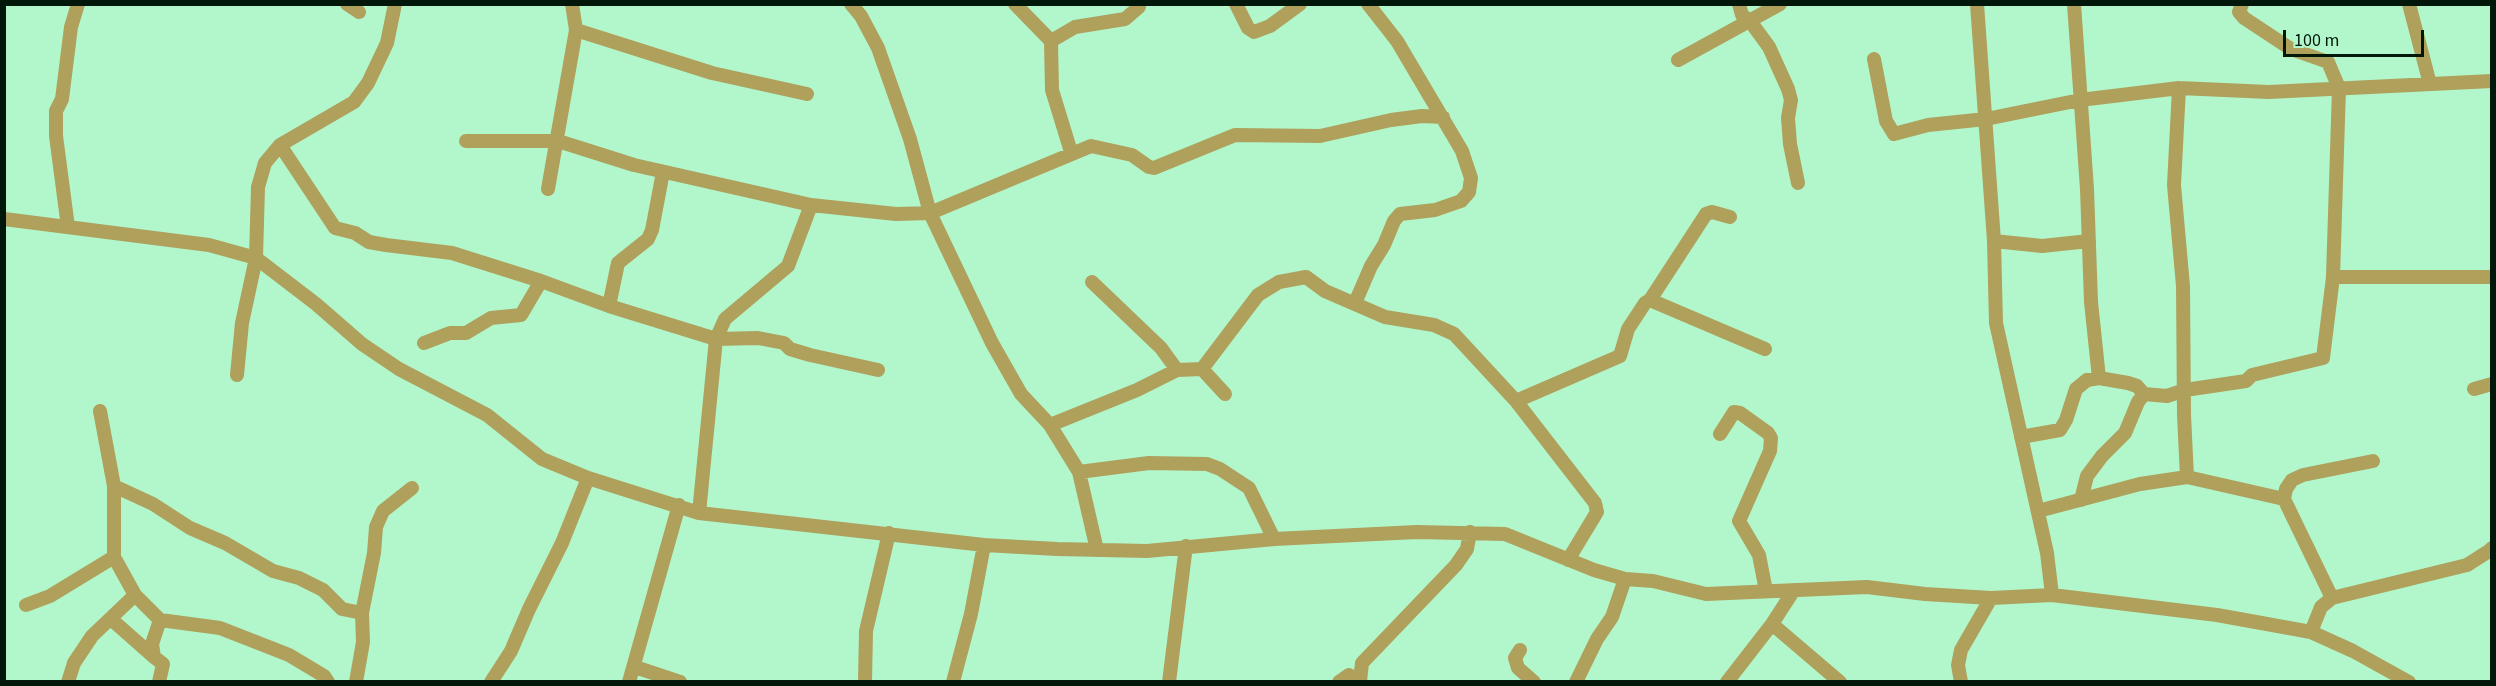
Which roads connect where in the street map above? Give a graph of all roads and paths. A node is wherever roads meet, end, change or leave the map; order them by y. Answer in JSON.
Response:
{"nodes":[{"id":1,"x":78,"y":4,"type":"edge"},
{"id":2,"x":347,"y":4,"type":"edge"},
{"id":3,"x":394,"y":4,"type":"edge"},
{"id":4,"x":572,"y":4,"type":"edge"},
{"id":5,"x":851,"y":4,"type":"edge"},
{"id":6,"x":1015,"y":4,"type":"edge"},
{"id":7,"x":1236,"y":4,"type":"edge"},
{"id":8,"x":1300,"y":4,"type":"edge"},
{"id":9,"x":1368,"y":4,"type":"edge"},
{"id":10,"x":1739,"y":4,"type":"edge"},
{"id":11,"x":1780,"y":4,"type":"edge"},
{"id":12,"x":1977,"y":4,"type":"edge"},
{"id":13,"x":2074,"y":4,"type":"edge"},
{"id":14,"x":2242,"y":4,"type":"edge"},
{"id":15,"x":2409,"y":4,"type":"edge"},
{"id":16,"x":1139,"y":7,"type":"dead end"},
{"id":17,"x":359,"y":12,"type":"dead end"},
{"id":18,"x":1750,"y":21,"type":"junction"},
{"id":19,"x":576,"y":30,"type":"junction"},
{"id":20,"x":1051,"y":41,"type":"junction"},
{"id":21,"x":1875,"y":59,"type":"dead end"},
{"id":22,"x":1678,"y":60,"type":"dead end"},
{"id":23,"x":2492,"y":81,"type":"edge"},
{"id":24,"x":2430,"y":84,"type":"junction"},
{"id":25,"x":2179,"y":88,"type":"junction"},
{"id":26,"x":2339,"y":88,"type":"junction"},
{"id":27,"x":807,"y":94,"type":"dead end"},
{"id":28,"x":2080,"y":100,"type":"junction"},
{"id":29,"x":1443,"y":117,"type":"junction"},
{"id":30,"x":1986,"y":119,"type":"junction"},
{"id":31,"x":466,"y":141,"type":"dead end"},
{"id":32,"x":558,"y":141,"type":"junction"},
{"id":33,"x":280,"y":145,"type":"junction"},
{"id":34,"x":1071,"y":152,"type":"junction"},
{"id":35,"x":663,"y":172,"type":"junction"},
{"id":36,"x":1798,"y":183,"type":"dead end"},
{"id":37,"x":548,"y":189,"type":"dead end"},
{"id":38,"x":811,"y":205,"type":"junction"},
{"id":39,"x":930,"y":213,"type":"junction"},
{"id":40,"x":1730,"y":217,"type":"dead end"},
{"id":41,"x":4,"y":219,"type":"edge"},
{"id":42,"x":68,"y":227,"type":"junction"},
{"id":43,"x":1994,"y":241,"type":"junction"},
{"id":44,"x":2090,"y":241,"type":"junction"},
{"id":45,"x":256,"y":258,"type":"junction"},
{"id":46,"x":2333,"y":277,"type":"junction"},
{"id":47,"x":2491,"y":278,"type":"edge"},
{"id":48,"x":542,"y":281,"type":"junction"},
{"id":49,"x":1092,"y":282,"type":"dead end"},
{"id":50,"x":1650,"y":300,"type":"junction"},
{"id":51,"x":1355,"y":303,"type":"junction"},
{"id":52,"x":609,"y":306,"type":"junction"},
{"id":53,"x":716,"y":339,"type":"junction"},
{"id":54,"x":424,"y":343,"type":"dead end"},
{"id":55,"x":1765,"y":349,"type":"dead end"},
{"id":56,"x":1202,"y":369,"type":"junction"},
{"id":57,"x":878,"y":370,"type":"dead end"},
{"id":58,"x":1177,"y":370,"type":"junction"},
{"id":59,"x":237,"y":375,"type":"dead end"},
{"id":60,"x":2098,"y":378,"type":"junction"},
{"id":61,"x":2492,"y":384,"type":"edge"},
{"id":62,"x":2474,"y":389,"type":"dead end"},
{"id":63,"x":2185,"y":390,"type":"junction"},
{"id":64,"x":1225,"y":394,"type":"dead end"},
{"id":65,"x":2144,"y":394,"type":"junction"},
{"id":66,"x":1516,"y":401,"type":"junction"},
{"id":67,"x":100,"y":411,"type":"dead end"},
{"id":68,"x":1050,"y":425,"type":"junction"},
{"id":69,"x":1719,"y":434,"type":"dead end"},
{"id":70,"x":2021,"y":437,"type":"junction"},
{"id":71,"x":2373,"y":461,"type":"dead end"},
{"id":72,"x":1079,"y":471,"type":"junction"},
{"id":73,"x":2187,"y":477,"type":"junction"},
{"id":74,"x":588,"y":478,"type":"junction"},
{"id":75,"x":114,"y":486,"type":"junction"},
{"id":76,"x":412,"y":488,"type":"dead end"},
{"id":77,"x":2284,"y":499,"type":"junction"},
{"id":78,"x":2081,"y":500,"type":"junction"},
{"id":79,"x":679,"y":505,"type":"junction"},
{"id":80,"x":2038,"y":511,"type":"junction"},
{"id":81,"x":699,"y":513,"type":"junction"},
{"id":82,"x":1470,"y":532,"type":"junction"},
{"id":83,"x":889,"y":533,"type":"junction"},
{"id":84,"x":1274,"y":538,"type":"junction"},
{"id":85,"x":984,"y":545,"type":"junction"},
{"id":86,"x":1186,"y":546,"type":"junction"},
{"id":87,"x":2492,"y":548,"type":"edge"},
{"id":88,"x":1097,"y":550,"type":"junction"},
{"id":89,"x":114,"y":557,"type":"junction"},
{"id":90,"x":1568,"y":560,"type":"junction"},
{"id":91,"x":1624,"y":579,"type":"junction"},
{"id":92,"x":1794,"y":590,"type":"junction"},
{"id":93,"x":1766,"y":591,"type":"junction"},
{"id":94,"x":135,"y":595,"type":"junction"},
{"id":95,"x":2052,"y":595,"type":"junction"},
{"id":96,"x":1990,"y":598,"type":"junction"},
{"id":97,"x":2332,"y":598,"type":"junction"},
{"id":98,"x":26,"y":605,"type":"dead end"},
{"id":99,"x":362,"y":613,"type":"junction"},
{"id":100,"x":111,"y":619,"type":"junction"},
{"id":101,"x":160,"y":620,"type":"junction"},
{"id":102,"x":1772,"y":624,"type":"junction"},
{"id":103,"x":2311,"y":632,"type":"junction"},
{"id":104,"x":1520,"y":650,"type":"dead end"},
{"id":105,"x":154,"y":657,"type":"junction"},
{"id":106,"x":635,"y":667,"type":"junction"},
{"id":107,"x":1579,"y":680,"type":"edge"},
{"id":108,"x":68,"y":681,"type":"edge"},
{"id":109,"x":159,"y":681,"type":"edge"},
{"id":110,"x":328,"y":681,"type":"edge"},
{"id":111,"x":356,"y":681,"type":"edge"},
{"id":112,"x":491,"y":681,"type":"edge"},
{"id":113,"x":629,"y":681,"type":"edge"},
{"id":114,"x":680,"y":681,"type":"edge"},
{"id":115,"x":865,"y":681,"type":"edge"},
{"id":116,"x":953,"y":681,"type":"edge"},
{"id":117,"x":1169,"y":681,"type":"edge"},
{"id":118,"x":1339,"y":681,"type":"edge"},
{"id":119,"x":1360,"y":681,"type":"edge"},
{"id":120,"x":1534,"y":681,"type":"edge"},
{"id":121,"x":1727,"y":681,"type":"edge"},
{"id":122,"x":1839,"y":681,"type":"edge"},
{"id":123,"x":1961,"y":681,"type":"edge"},
{"id":124,"x":2409,"y":681,"type":"edge"}],
"edges":[{"from":1,"to":42,"type":"street"},
{"from":2,"to":17,"type":"street"},
{"from":3,"to":33,"type":"street"},
{"from":4,"to":19,"type":"street"},
{"from":5,"to":39,"type":"street"},
{"from":6,"to":20,"type":"street"},
{"from":7,"to":8,"type":"street"},
{"from":9,"to":29,"type":"street"},
{"from":10,"to":18,"type":"street"},
{"from":11,"to":18,"type":"street"},
{"from":12,"to":30,"type":"street"},
{"from":13,"to":28,"type":"street"},
{"from":14,"to":26,"type":"street"},
{"from":15,"to":24,"type":"street"},
{"from":16,"to":20,"type":"street"},
{"from":18,"to":22,"type":"street"},
{"from":18,"to":36,"type":"street"},
{"from":19,"to":27,"type":"street"},
{"from":19,"to":32,"type":"street"},
{"from":20,"to":34,"type":"street"},
{"from":21,"to":30,"type":"street"},
{"from":23,"to":24,"type":"street"},
{"from":24,"to":26,"type":"street"},
{"from":25,"to":26,"type":"street"},
{"from":25,"to":28,"type":"street"},
{"from":25,"to":63,"type":"street"},
{"from":26,"to":46,"type":"street"},
{"from":28,"to":30,"type":"street"},
{"from":28,"to":44,"type":"street"},
{"from":29,"to":34,"type":"street"},
{"from":29,"to":51,"type":"street"},
{"from":30,"to":43,"type":"street"},
{"from":31,"to":32,"type":"street"},
{"from":32,"to":35,"type":"street"},
{"from":32,"to":37,"type":"street"},
{"from":33,"to":45,"type":"street"},
{"from":33,"to":48,"type":"street"},
{"from":34,"to":39,"type":"street"},
{"from":35,"to":38,"type":"street"},
{"from":35,"to":52,"type":"street"},
{"from":38,"to":39,"type":"street"},
{"from":38,"to":53,"type":"street"},
{"from":39,"to":68,"type":"street"},
{"from":40,"to":50,"type":"street"},
{"from":41,"to":42,"type":"street"},
{"from":42,"to":45,"type":"street"},
{"from":43,"to":44,"type":"street"},
{"from":43,"to":70,"type":"street"},
{"from":44,"to":60,"type":"street"},
{"from":45,"to":59,"type":"street"},
{"from":45,"to":74,"type":"street"},
{"from":46,"to":47,"type":"street"},
{"from":46,"to":63,"type":"street"},
{"from":48,"to":52,"type":"street"},
{"from":48,"to":54,"type":"street"},
{"from":49,"to":58,"type":"street"},
{"from":50,"to":55,"type":"street"},
{"from":50,"to":66,"type":"street"},
{"from":51,"to":56,"type":"street"},
{"from":51,"to":66,"type":"street"},
{"from":52,"to":53,"type":"street"},
{"from":53,"to":57,"type":"street"},
{"from":53,"to":81,"type":"street"},
{"from":56,"to":58,"type":"street"},
{"from":56,"to":64,"type":"street"},
{"from":58,"to":68,"type":"street"},
{"from":60,"to":65,"type":"street"},
{"from":60,"to":70,"type":"street"},
{"from":61,"to":62,"type":"street"},
{"from":63,"to":65,"type":"street"},
{"from":63,"to":73,"type":"street"},
{"from":65,"to":78,"type":"street"},
{"from":66,"to":90,"type":"street"},
{"from":67,"to":75,"type":"street"},
{"from":68,"to":72,"type":"street"},
{"from":69,"to":93,"type":"street"},
{"from":70,"to":80,"type":"street"},
{"from":71,"to":77,"type":"street"},
{"from":72,"to":84,"type":"street"},
{"from":72,"to":88,"type":"street"},
{"from":73,"to":77,"type":"street"},
{"from":73,"to":78,"type":"street"},
{"from":74,"to":79,"type":"street"},
{"from":74,"to":112,"type":"street"},
{"from":75,"to":89,"type":"street"},
{"from":75,"to":99,"type":"street"},
{"from":76,"to":99,"type":"street"},
{"from":77,"to":97,"type":"street"},
{"from":78,"to":80,"type":"street"},
{"from":79,"to":81,"type":"street"},
{"from":79,"to":106,"type":"street"},
{"from":80,"to":95,"type":"street"},
{"from":81,"to":83,"type":"street"},
{"from":82,"to":84,"type":"street"},
{"from":82,"to":90,"type":"street"},
{"from":82,"to":119,"type":"street"},
{"from":83,"to":85,"type":"street"},
{"from":83,"to":115,"type":"street"},
{"from":84,"to":86,"type":"street"},
{"from":85,"to":88,"type":"street"},
{"from":85,"to":116,"type":"street"},
{"from":86,"to":88,"type":"street"},
{"from":86,"to":117,"type":"street"},
{"from":87,"to":97,"type":"street"},
{"from":89,"to":94,"type":"street"},
{"from":89,"to":98,"type":"street"},
{"from":90,"to":91,"type":"street"},
{"from":91,"to":93,"type":"street"},
{"from":91,"to":107,"type":"street"},
{"from":92,"to":93,"type":"street"},
{"from":92,"to":96,"type":"street"},
{"from":92,"to":102,"type":"street"},
{"from":94,"to":100,"type":"street"},
{"from":94,"to":101,"type":"street"},
{"from":95,"to":96,"type":"street"},
{"from":95,"to":103,"type":"street"},
{"from":96,"to":123,"type":"street"},
{"from":97,"to":103,"type":"street"},
{"from":99,"to":111,"type":"street"},
{"from":100,"to":105,"type":"street"},
{"from":100,"to":108,"type":"street"},
{"from":101,"to":105,"type":"street"},
{"from":101,"to":110,"type":"street"},
{"from":102,"to":121,"type":"street"},
{"from":102,"to":122,"type":"street"},
{"from":103,"to":124,"type":"street"},
{"from":104,"to":120,"type":"street"},
{"from":105,"to":109,"type":"street"},
{"from":106,"to":113,"type":"street"},
{"from":106,"to":114,"type":"street"},
{"from":118,"to":119,"type":"street"}]}
